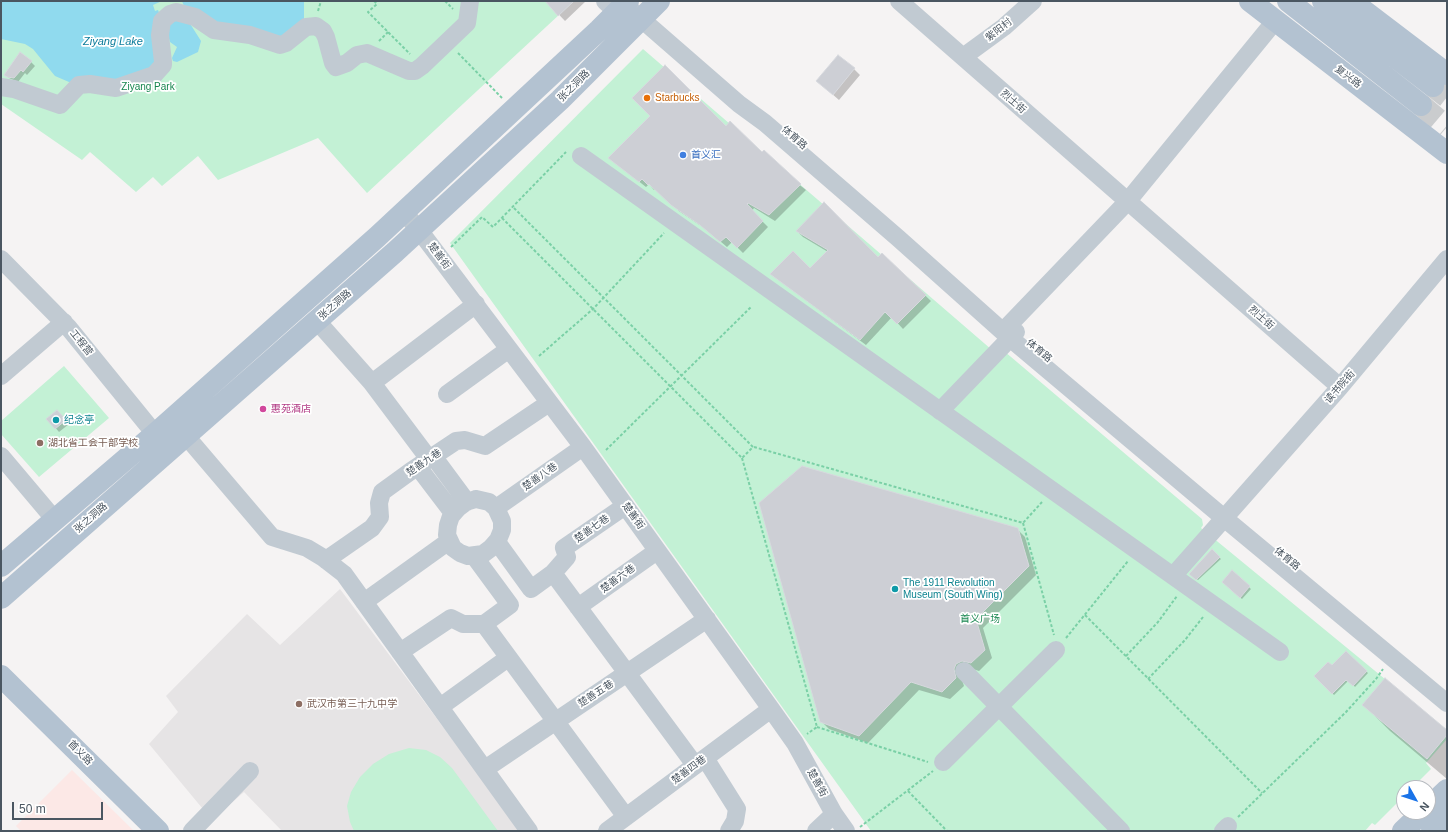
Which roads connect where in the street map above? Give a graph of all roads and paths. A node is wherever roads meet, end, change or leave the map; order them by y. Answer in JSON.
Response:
{"nodes":[{"id":1,"x":374,"y":1,"type":"edge"},
{"id":2,"x":470,"y":1,"type":"edge"},
{"id":3,"x":899,"y":1,"type":"edge"},
{"id":4,"x":1033,"y":1,"type":"edge"},
{"id":5,"x":1250,"y":1,"type":"edge"},
{"id":6,"x":1288,"y":1,"type":"edge"},
{"id":7,"x":1323,"y":1,"type":"edge"},
{"id":8,"x":1351,"y":1,"type":"edge"},
{"id":9,"x":633,"y":6,"type":"edge"},
{"id":10,"x":1275,"y":21,"type":"junction"},
{"id":11,"x":448,"y":42,"type":"junction"},
{"id":12,"x":963,"y":57,"type":"junction"},
{"id":13,"x":422,"y":66,"type":"junction"},
{"id":14,"x":1440,"y":80,"type":"edge"},
{"id":15,"x":1,"y":87,"type":"edge"},
{"id":16,"x":1421,"y":105,"type":"tunnel mouth"},
{"id":17,"x":514,"y":110,"type":"junction"},
{"id":18,"x":1447,"y":152,"type":"edge"},
{"id":19,"x":574,"y":154,"type":"joint"},
{"id":20,"x":1127,"y":202,"type":"junction"},
{"id":21,"x":513,"y":207,"type":"junction"},
{"id":22,"x":404,"y":212,"type":"junction"},
{"id":23,"x":502,"y":218,"type":"junction"},
{"id":24,"x":419,"y":230,"type":"junction"},
{"id":25,"x":664,"y":232,"type":"dead end"},
{"id":26,"x":441,"y":258,"type":"junction"},
{"id":27,"x":1447,"y":259,"type":"edge"},
{"id":28,"x":5,"y":269,"type":"edge"},
{"id":29,"x":603,"y":297,"type":"junction"},
{"id":30,"x":476,"y":304,"type":"junction"},
{"id":31,"x":751,"y":307,"type":"dead end"},
{"id":32,"x":593,"y":309,"type":"junction"},
{"id":33,"x":317,"y":321,"type":"junction"},
{"id":34,"x":64,"y":322,"type":"junction"},
{"id":35,"x":1012,"y":331,"type":"junction"},
{"id":36,"x":509,"y":349,"type":"junction"},
{"id":37,"x":539,"y":356,"type":"dead end"},
{"id":38,"x":1,"y":376,"type":"edge"},
{"id":39,"x":682,"y":376,"type":"junction"},
{"id":40,"x":372,"y":383,"type":"junction"},
{"id":41,"x":671,"y":387,"type":"junction"},
{"id":42,"x":1340,"y":387,"type":"junction"},
{"id":43,"x":446,"y":394,"type":"dead end"},
{"id":44,"x":549,"y":402,"type":"junction"},
{"id":45,"x":940,"y":411,"type":"junction"},
{"id":46,"x":155,"y":434,"type":"junction"},
{"id":47,"x":186,"y":436,"type":"junction"},
{"id":48,"x":583,"y":447,"type":"junction"},
{"id":49,"x":753,"y":447,"type":"junction"},
{"id":50,"x":606,"y":450,"type":"dead end"},
{"id":51,"x":1,"y":456,"type":"edge"},
{"id":52,"x":742,"y":458,"type":"junction"},
{"id":53,"x":427,"y":461,"type":"junction"},
{"id":54,"x":1052,"y":491,"type":"junction"},
{"id":55,"x":467,"y":502,"type":"junction"},
{"id":56,"x":625,"y":506,"type":"junction"},
{"id":57,"x":496,"y":508,"type":"junction"},
{"id":58,"x":453,"y":513,"type":"junction"},
{"id":59,"x":1226,"y":515,"type":"junction"},
{"id":60,"x":55,"y":520,"type":"junction"},
{"id":61,"x":1023,"y":523,"type":"junction"},
{"id":62,"x":449,"y":541,"type":"junction"},
{"id":63,"x":497,"y":542,"type":"junction"},
{"id":64,"x":657,"y":551,"type":"junction"},
{"id":65,"x":1136,"y":551,"type":"junction"},
{"id":66,"x":474,"y":556,"type":"junction"},
{"id":67,"x":326,"y":560,"type":"junction"},
{"id":68,"x":1,"y":566,"type":"edge"},
{"id":69,"x":553,"y":573,"type":"junction"},
{"id":70,"x":1179,"y":581,"type":"junction"},
{"id":71,"x":532,"y":589,"type":"junction"},
{"id":72,"x":1,"y":598,"type":"edge"},
{"id":73,"x":364,"y":602,"type":"junction"},
{"id":74,"x":1213,"y":604,"type":"junction"},
{"id":75,"x":510,"y":605,"type":"junction"},
{"id":76,"x":578,"y":607,"type":"junction"},
{"id":77,"x":1085,"y":615,"type":"junction"},
{"id":78,"x":706,"y":619,"type":"junction"},
{"id":79,"x":484,"y":624,"type":"junction"},
{"id":80,"x":1057,"y":649,"type":"junction"},
{"id":81,"x":400,"y":652,"type":"junction"},
{"id":82,"x":1280,"y":652,"type":"dead end"},
{"id":83,"x":1126,"y":656,"type":"junction"},
{"id":84,"x":1391,"y":657,"type":"junction"},
{"id":85,"x":508,"y":658,"type":"junction"},
{"id":86,"x":964,"y":671,"type":"dead end"},
{"id":87,"x":627,"y":673,"type":"junction"},
{"id":88,"x":1,"y":676,"type":"edge"},
{"id":89,"x":1148,"y":679,"type":"junction"},
{"id":90,"x":1447,"y":692,"type":"edge"},
{"id":91,"x":1447,"y":702,"type":"edge"},
{"id":92,"x":440,"y":707,"type":"junction"},
{"id":93,"x":999,"y":707,"type":"junction"},
{"id":94,"x":771,"y":709,"type":"junction"},
{"id":95,"x":555,"y":721,"type":"junction"},
{"id":96,"x":817,"y":727,"type":"junction"},
{"id":97,"x":795,"y":743,"type":"junction"},
{"id":98,"x":700,"y":762,"type":"junction"},
{"id":99,"x":941,"y":764,"type":"junction"},
{"id":100,"x":485,"y":770,"type":"junction"},
{"id":101,"x":250,"y":771,"type":"dead end"},
{"id":102,"x":1447,"y":790,"type":"edge"},
{"id":103,"x":908,"y":791,"type":"junction"},
{"id":104,"x":1262,"y":793,"type":"junction"},
{"id":105,"x":1436,"y":800,"type":"edge"},
{"id":106,"x":834,"y":814,"type":"junction"},
{"id":107,"x":1447,"y":816,"type":"edge"},
{"id":108,"x":626,"y":817,"type":"junction"},
{"id":109,"x":1415,"y":820,"type":"edge"},
{"id":110,"x":1226,"y":828,"type":"edge"},
{"id":111,"x":610,"y":830,"type":"edge"},
{"id":112,"x":158,"y":831,"type":"edge"},
{"id":113,"x":192,"y":831,"type":"edge"},
{"id":114,"x":530,"y":831,"type":"edge"},
{"id":115,"x":729,"y":831,"type":"edge"},
{"id":116,"x":816,"y":831,"type":"edge"},
{"id":117,"x":846,"y":831,"type":"edge"},
{"id":118,"x":854,"y":831,"type":"edge"},
{"id":119,"x":947,"y":831,"type":"edge"},
{"id":120,"x":1122,"y":831,"type":"edge"},
{"id":121,"x":1403,"y":831,"type":"edge"},
{"id":122,"x":1432,"y":831,"type":"edge"}],
"edges":[{"from":1,"to":13,"type":"path"},
{"from":2,"to":11,"type":"street"},
{"from":3,"to":12,"type":"street","name":"烈士街"},
{"from":4,"to":12,"type":"street","name":"紫阳村"},
{"from":5,"to":10,"type":"main road","name":"复兴路"},
{"from":6,"to":16,"type":"main road"},
{"from":7,"to":14,"type":"main road"},
{"from":8,"to":14,"type":"main road"},
{"from":9,"to":17,"type":"main road"},
{"from":9,"to":24,"type":"main road","name":"张之洞路"},
{"from":9,"to":35,"type":"street","name":"体育路"},
{"from":10,"to":18,"type":"main road","name":"复兴路"},
{"from":10,"to":20,"type":"street"},
{"from":11,"to":13,"type":"street"},
{"from":11,"to":17,"type":"path"},
{"from":12,"to":20,"type":"street","name":"烈士街"},
{"from":13,"to":15,"type":"street"},
{"from":17,"to":22,"type":"main road"},
{"from":19,"to":21,"type":"path"},
{"from":19,"to":45,"type":"street"},
{"from":20,"to":35,"type":"street"},
{"from":20,"to":42,"type":"street","name":"烈士街"},
{"from":21,"to":23,"type":"path"},
{"from":21,"to":29,"type":"path"},
{"from":22,"to":24,"type":"street","name":"楚善街"},
{"from":22,"to":46,"type":"main road"},
{"from":23,"to":26,"type":"path"},
{"from":23,"to":32,"type":"path"},
{"from":24,"to":26,"type":"street","name":"楚善街"},
{"from":24,"to":33,"type":"main road","name":"张之洞路"},
{"from":25,"to":29,"type":"path"},
{"from":26,"to":30,"type":"street","name":"楚善街"},
{"from":27,"to":42,"type":"street","name":"读书院街"},
{"from":28,"to":34,"type":"street","name":"工程营"},
{"from":29,"to":32,"type":"path"},
{"from":29,"to":39,"type":"path"},
{"from":30,"to":36,"type":"street","name":"楚善街"},
{"from":30,"to":40,"type":"street"},
{"from":31,"to":39,"type":"path"},
{"from":32,"to":37,"type":"path"},
{"from":32,"to":41,"type":"path"},
{"from":33,"to":40,"type":"street"},
{"from":33,"to":47,"type":"main road","name":"张之洞路"},
{"from":34,"to":38,"type":"street"},
{"from":34,"to":46,"type":"street","name":"工程营"},
{"from":35,"to":45,"type":"street"},
{"from":35,"to":59,"type":"street","name":"体育路"},
{"from":36,"to":43,"type":"street"},
{"from":36,"to":44,"type":"street","name":"楚善街"},
{"from":39,"to":41,"type":"path"},
{"from":39,"to":49,"type":"path"},
{"from":40,"to":53,"type":"street"},
{"from":41,"to":50,"type":"path"},
{"from":41,"to":52,"type":"path"},
{"from":42,"to":59,"type":"street","name":"读书院街"},
{"from":44,"to":48,"type":"street","name":"楚善街"},
{"from":44,"to":53,"type":"street","name":"楚善九巷"},
{"from":45,"to":54,"type":"street"},
{"from":46,"to":60,"type":"main road"},
{"from":47,"to":67,"type":"street"},
{"from":47,"to":72,"type":"main road","name":"张之洞路"},
{"from":48,"to":56,"type":"street","name":"楚善街"},
{"from":48,"to":57,"type":"street","name":"楚善八巷"},
{"from":49,"to":52,"type":"path"},
{"from":49,"to":61,"type":"path"},
{"from":51,"to":60,"type":"street"},
{"from":52,"to":96,"type":"path"},
{"from":53,"to":55,"type":"street"},
{"from":53,"to":58,"type":"street"},
{"from":53,"to":67,"type":"street","name":"楚善九巷"},
{"from":54,"to":61,"type":"path"},
{"from":54,"to":65,"type":"street"},
{"from":55,"to":57,"type":"street"},
{"from":55,"to":58,"type":"street"},
{"from":56,"to":64,"type":"street","name":"楚善街"},
{"from":56,"to":69,"type":"street","name":"楚善七巷"},
{"from":57,"to":63,"type":"street"},
{"from":58,"to":62,"type":"street"},
{"from":59,"to":70,"type":"street","name":"读书院街"},
{"from":59,"to":84,"type":"street"},
{"from":59,"to":90,"type":"street","name":"体育路"},
{"from":60,"to":68,"type":"main road"},
{"from":61,"to":80,"type":"path"},
{"from":62,"to":66,"type":"street"},
{"from":62,"to":73,"type":"street"},
{"from":63,"to":66,"type":"street"},
{"from":63,"to":71,"type":"street"},
{"from":64,"to":76,"type":"street","name":"楚善六巷"},
{"from":64,"to":78,"type":"street","name":"楚善街"},
{"from":65,"to":70,"type":"street"},
{"from":65,"to":77,"type":"path"},
{"from":66,"to":75,"type":"street"},
{"from":67,"to":73,"type":"street"},
{"from":69,"to":71,"type":"street"},
{"from":69,"to":76,"type":"street"},
{"from":70,"to":74,"type":"street"},
{"from":70,"to":83,"type":"path"},
{"from":71,"to":75,"type":"street"},
{"from":73,"to":81,"type":"street"},
{"from":74,"to":82,"type":"street"},
{"from":74,"to":89,"type":"path"},
{"from":75,"to":79,"type":"street"},
{"from":76,"to":87,"type":"street"},
{"from":77,"to":80,"type":"path"},
{"from":77,"to":83,"type":"path"},
{"from":78,"to":87,"type":"street","name":"楚善五巷"},
{"from":78,"to":94,"type":"street","name":"楚善街"},
{"from":79,"to":81,"type":"street"},
{"from":79,"to":85,"type":"street"},
{"from":80,"to":93,"type":"street"},
{"from":81,"to":92,"type":"street"},
{"from":83,"to":89,"type":"path"},
{"from":84,"to":91,"type":"street"},
{"from":84,"to":104,"type":"path"},
{"from":85,"to":92,"type":"street"},
{"from":85,"to":95,"type":"street"},
{"from":86,"to":93,"type":"street"},
{"from":87,"to":95,"type":"street","name":"楚善五巷"},
{"from":87,"to":98,"type":"street"},
{"from":88,"to":112,"type":"main road","name":"首义路"},
{"from":89,"to":104,"type":"path"},
{"from":92,"to":100,"type":"street"},
{"from":93,"to":99,"type":"street"},
{"from":93,"to":120,"type":"street"},
{"from":94,"to":97,"type":"street","name":"楚善街"},
{"from":94,"to":98,"type":"street","name":"楚善四巷"},
{"from":95,"to":100,"type":"street","name":"楚善五巷"},
{"from":95,"to":108,"type":"street"},
{"from":96,"to":97,"type":"path"},
{"from":96,"to":99,"type":"path"},
{"from":97,"to":106,"type":"street","name":"楚善街"},
{"from":98,"to":108,"type":"street","name":"楚善四巷"},
{"from":98,"to":115,"type":"street"},
{"from":99,"to":103,"type":"path"},
{"from":100,"to":114,"type":"street"},
{"from":101,"to":113,"type":"street"},
{"from":102,"to":105,"type":"main road"},
{"from":103,"to":118,"type":"path"},
{"from":103,"to":119,"type":"path"},
{"from":104,"to":110,"type":"path"},
{"from":106,"to":116,"type":"street"},
{"from":106,"to":117,"type":"street","name":"楚善街"},
{"from":107,"to":122,"type":"main road"},
{"from":108,"to":111,"type":"street","name":"楚善四巷"},
{"from":109,"to":121,"type":"main road"}]}
